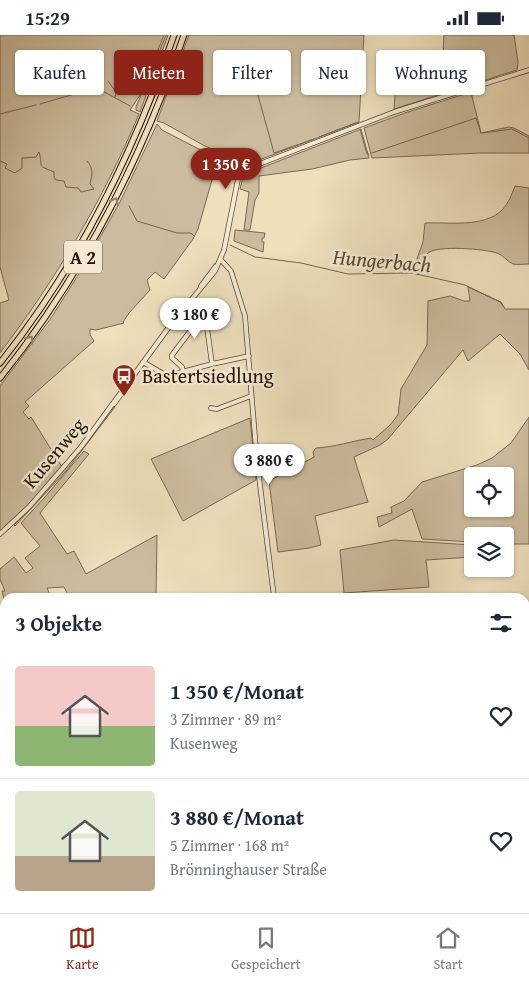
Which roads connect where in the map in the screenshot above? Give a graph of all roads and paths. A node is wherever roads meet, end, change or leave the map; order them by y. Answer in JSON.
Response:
{"nodes":[{"id":1,"x":174,"y":35,"type":"edge"},
{"id":2,"x":184,"y":35,"type":"edge"},
{"id":3,"x":529,"y":70,"type":"edge"},
{"id":4,"x":221,"y":260,"type":"junction"},
{"id":5,"x":213,"y":310,"type":"dead end"},
{"id":6,"x":203,"y":317,"type":"junction"},
{"id":7,"x":249,"y":356,"type":"junction"},
{"id":8,"x":143,"y":362,"type":"junction"},
{"id":9,"x":0,"y":363,"type":"edge"},
{"id":10,"x":212,"y":364,"type":"junction"},
{"id":11,"x":183,"y":371,"type":"junction"},
{"id":12,"x":0,"y":378,"type":"edge"},
{"id":13,"x":251,"y":397,"type":"junction"},
{"id":14,"x":211,"y":408,"type":"dead end"},
{"id":15,"x":0,"y":534,"type":"edge"},
{"id":16,"x":273,"y":593,"type":"edge"}],
"edges":[{"from":1,"to":9,"type":"highway","number":"A 2"},
{"from":12,"to":2,"type":"highway","number":"A 2","one_way":true},
{"from":3,"to":4,"type":"street","name":"Kusenweg"},
{"from":4,"to":7,"type":"street"},
{"from":4,"to":8,"type":"street","name":"Kusenweg"},
{"from":5,"to":6,"type":"street"},
{"from":6,"to":10,"type":"street"},
{"from":6,"to":11,"type":"street"},
{"from":7,"to":10,"type":"street"},
{"from":7,"to":13,"type":"street"},
{"from":8,"to":11,"type":"street"},
{"from":8,"to":15,"type":"street","name":"Kusenweg"},
{"from":10,"to":11,"type":"street"},
{"from":13,"to":14,"type":"street"},
{"from":13,"to":16,"type":"street"}]}
